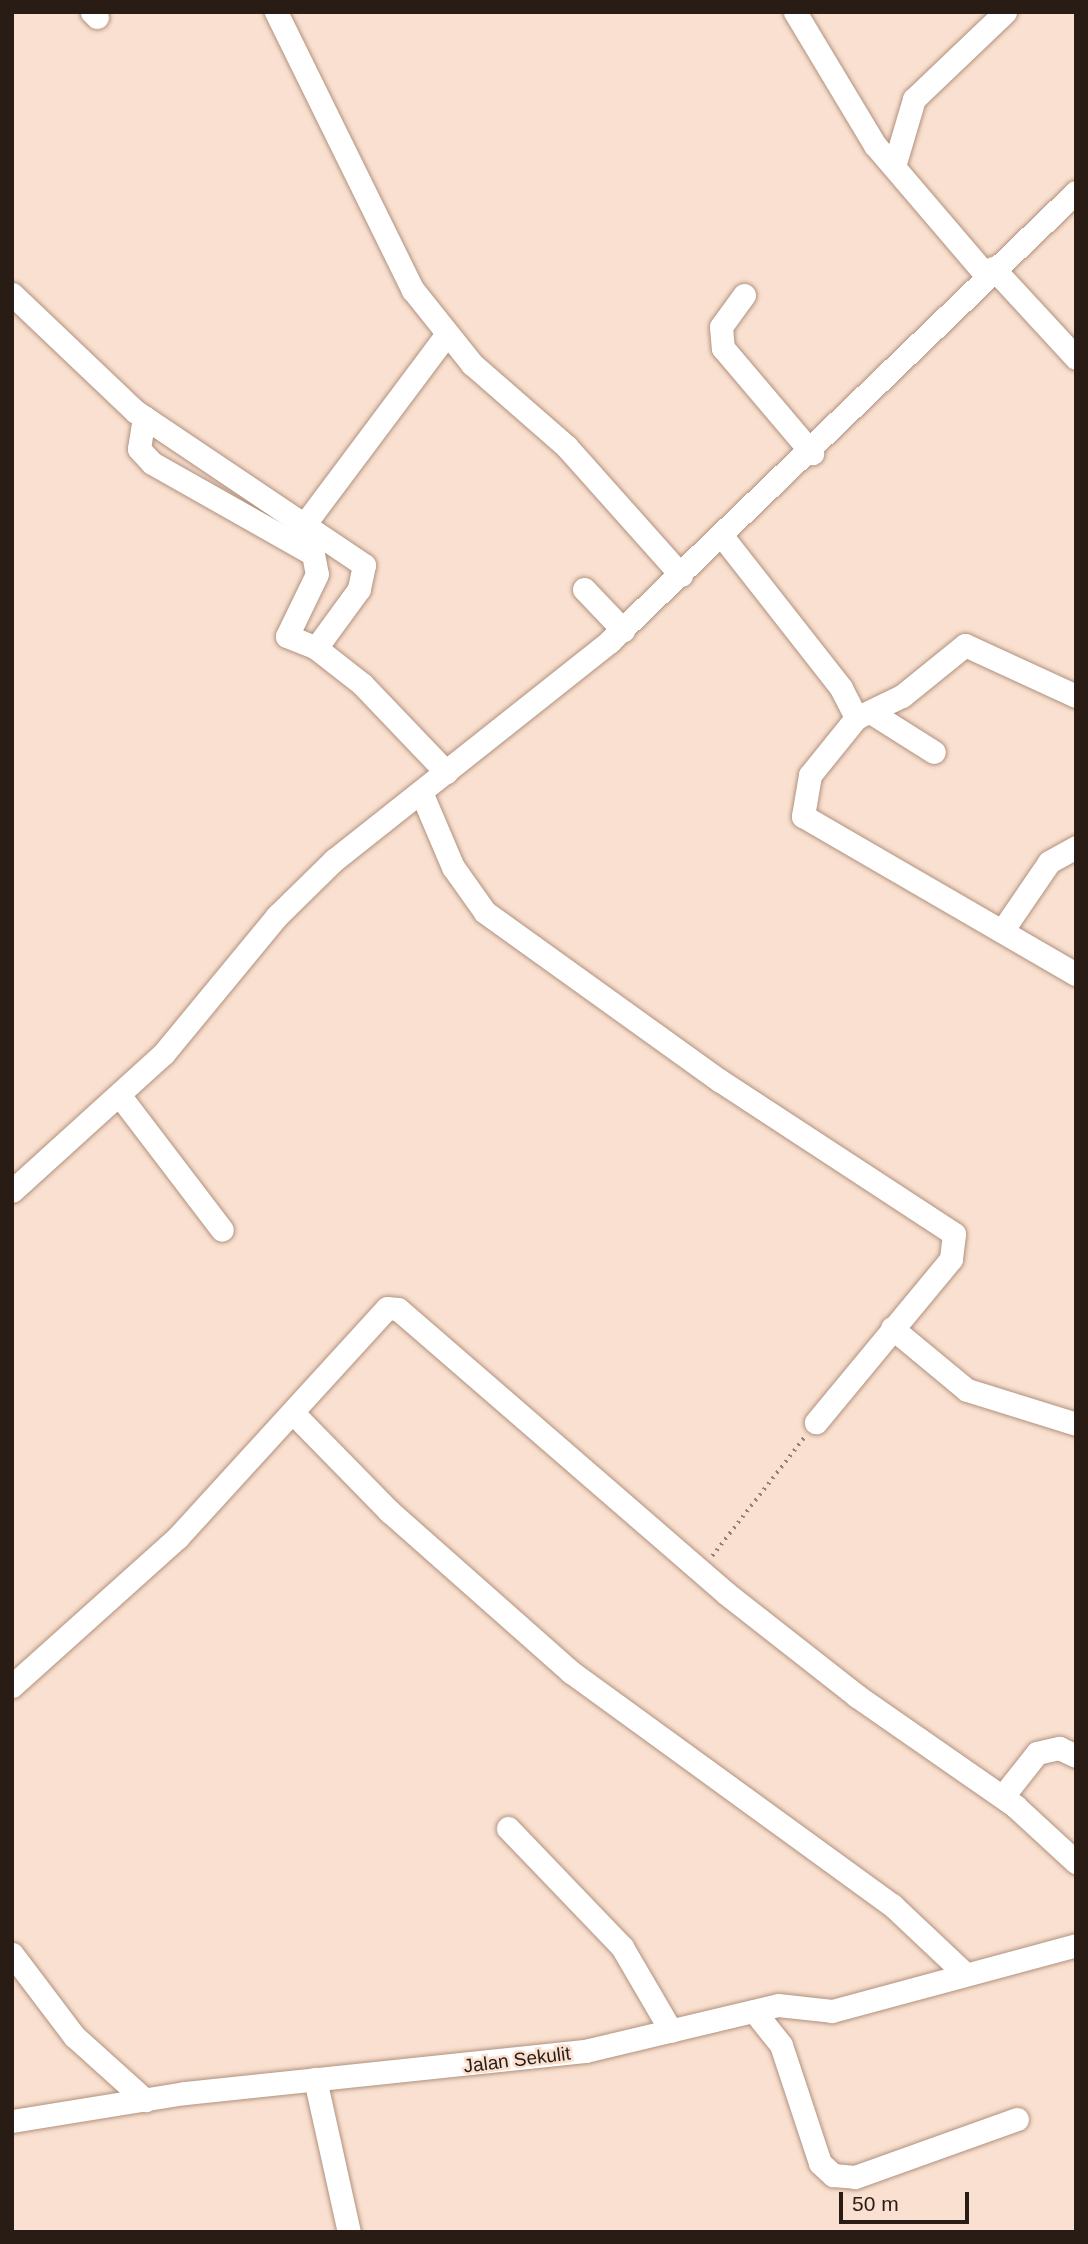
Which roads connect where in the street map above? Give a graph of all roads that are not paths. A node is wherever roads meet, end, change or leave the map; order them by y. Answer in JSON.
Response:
{"nodes":[{"id":1,"x":276,"y":12,"type":"edge"},
{"id":2,"x":795,"y":12,"type":"edge"},
{"id":3,"x":1004,"y":12,"type":"edge"},
{"id":4,"x":895,"y":163,"type":"junction"},
{"id":5,"x":1074,"y":197,"type":"edge"},
{"id":6,"x":990,"y":271,"type":"junction"},
{"id":7,"x":12,"y":294,"type":"edge"},
{"id":8,"x":744,"y":295,"type":"dead end"},
{"id":9,"x":447,"y":334,"type":"junction"},
{"id":10,"x":1076,"y":358,"type":"edge"},
{"id":11,"x":144,"y":417,"type":"junction"},
{"id":12,"x":812,"y":453,"type":"junction"},
{"id":13,"x":307,"y":521,"type":"junction"},
{"id":14,"x":722,"y":536,"type":"junction"},
{"id":15,"x":681,"y":575,"type":"junction"},
{"id":16,"x":584,"y":589,"type":"dead end"},
{"id":17,"x":623,"y":629,"type":"junction"},
{"id":18,"x":316,"y":648,"type":"junction"},
{"id":19,"x":1076,"y":696,"type":"edge"},
{"id":20,"x":864,"y":715,"type":"junction"},
{"id":21,"x":934,"y":752,"type":"dead end"},
{"id":22,"x":446,"y":772,"type":"junction"},
{"id":23,"x":421,"y":792,"type":"junction"},
{"id":24,"x":1076,"y":847,"type":"edge"},
{"id":25,"x":1002,"y":931,"type":"junction"},
{"id":26,"x":1076,"y":974,"type":"edge"},
{"id":27,"x":120,"y":1096,"type":"junction"},
{"id":28,"x":12,"y":1191,"type":"edge"},
{"id":29,"x":222,"y":1230,"type":"dead end"},
{"id":30,"x":892,"y":1328,"type":"junction"},
{"id":31,"x":294,"y":1414,"type":"junction"},
{"id":32,"x":816,"y":1422,"type":"road end"},
{"id":33,"x":1076,"y":1424,"type":"edge"},
{"id":34,"x":12,"y":1686,"type":"edge"},
{"id":35,"x":1076,"y":1756,"type":"edge"},
{"id":36,"x":1003,"y":1796,"type":"junction"},
{"id":37,"x":508,"y":1828,"type":"dead end"},
{"id":38,"x":1076,"y":1862,"type":"edge"},
{"id":39,"x":1076,"y":1945,"type":"edge"},
{"id":40,"x":12,"y":1954,"type":"edge"},
{"id":41,"x":963,"y":1972,"type":"junction"},
{"id":42,"x":754,"y":2011,"type":"junction"},
{"id":43,"x":671,"y":2031,"type":"junction"},
{"id":44,"x":315,"y":2079,"type":"junction"},
{"id":45,"x":145,"y":2100,"type":"junction"},
{"id":46,"x":1017,"y":2119,"type":"dead end"},
{"id":47,"x":12,"y":2121,"type":"edge"},
{"id":48,"x":349,"y":2232,"type":"edge"}],
"edges":[{"from":1,"to":9,"type":"street"},
{"from":2,"to":4,"type":"street"},
{"from":3,"to":4,"type":"street"},
{"from":4,"to":6,"type":"street"},
{"from":5,"to":6,"type":"street"},
{"from":6,"to":10,"type":"street"},
{"from":6,"to":12,"type":"street"},
{"from":7,"to":11,"type":"street"},
{"from":8,"to":12,"type":"street"},
{"from":9,"to":13,"type":"street"},
{"from":9,"to":15,"type":"street"},
{"from":11,"to":13,"type":"street"},
{"from":11,"to":18,"type":"street"},
{"from":12,"to":14,"type":"street"},
{"from":13,"to":18,"type":"street"},
{"from":14,"to":15,"type":"street"},
{"from":14,"to":20,"type":"street"},
{"from":15,"to":17,"type":"street"},
{"from":16,"to":17,"type":"street"},
{"from":17,"to":22,"type":"street"},
{"from":18,"to":22,"type":"street"},
{"from":19,"to":20,"type":"street"},
{"from":20,"to":21,"type":"street"},
{"from":20,"to":25,"type":"street"},
{"from":22,"to":23,"type":"street"},
{"from":23,"to":27,"type":"street"},
{"from":23,"to":30,"type":"street"},
{"from":24,"to":25,"type":"street"},
{"from":25,"to":26,"type":"street"},
{"from":27,"to":28,"type":"street"},
{"from":27,"to":29,"type":"street"},
{"from":30,"to":32,"type":"street"},
{"from":30,"to":33,"type":"street"},
{"from":31,"to":34,"type":"street"},
{"from":31,"to":36,"type":"street"},
{"from":31,"to":41,"type":"street"},
{"from":35,"to":36,"type":"street"},
{"from":36,"to":38,"type":"street"},
{"from":37,"to":43,"type":"street"},
{"from":39,"to":41,"type":"street","name":"Jalan Sekulit"},
{"from":40,"to":45,"type":"street"},
{"from":41,"to":42,"type":"street","name":"Jalan Sekulit"},
{"from":42,"to":43,"type":"street","name":"Jalan Sekulit"},
{"from":42,"to":46,"type":"street"},
{"from":43,"to":44,"type":"street","name":"Jalan Sekulit"},
{"from":44,"to":45,"type":"street","name":"Jalan Sekulit"},
{"from":44,"to":48,"type":"street"},
{"from":45,"to":47,"type":"street","name":"Jalan Sekulit"}]}
